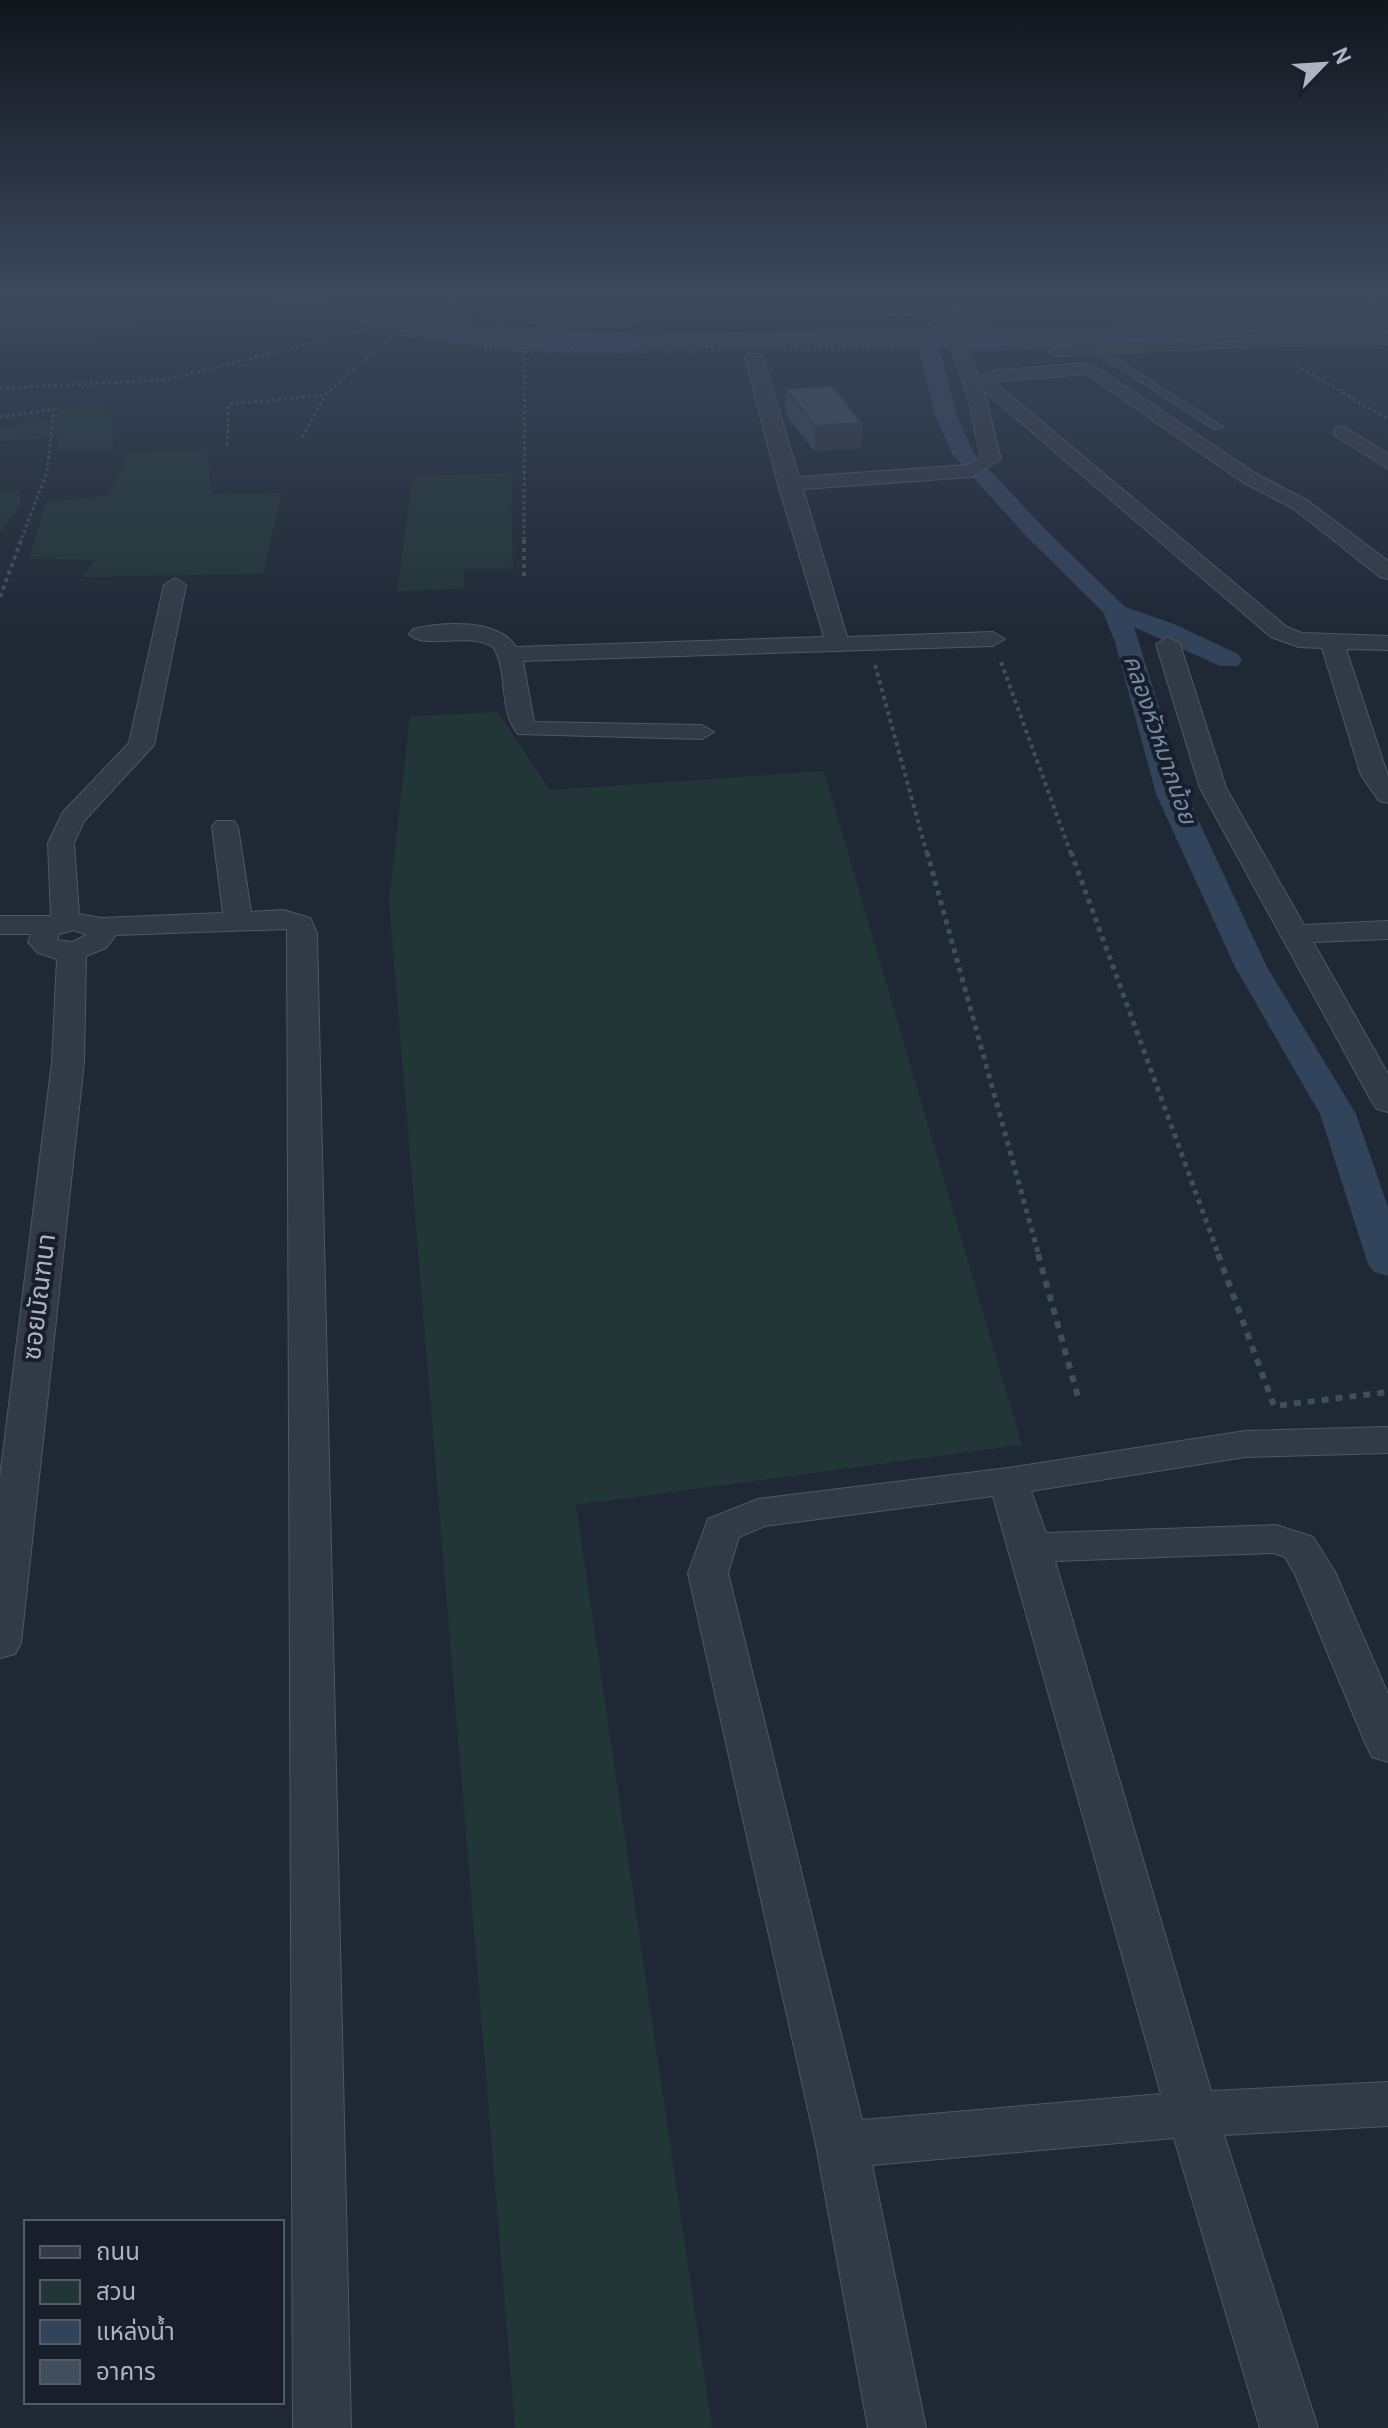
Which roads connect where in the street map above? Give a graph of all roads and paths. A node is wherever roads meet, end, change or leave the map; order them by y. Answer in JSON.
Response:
{"nodes":[{"id":1,"x":229,"y":407,"type":"edge"},
{"id":2,"x":319,"y":407,"type":"edge"},
{"id":3,"x":525,"y":407,"type":"edge"},
{"id":4,"x":767,"y":407,"type":"edge"},
{"id":5,"x":975,"y":407,"type":"edge"},
{"id":6,"x":1013,"y":407,"type":"edge"},
{"id":7,"x":1147,"y":407,"type":"edge"},
{"id":8,"x":1187,"y":407,"type":"edge"},
{"id":9,"x":1368,"y":407,"type":"edge"},
{"id":10,"x":0,"y":417,"type":"edge"},
{"id":11,"x":1388,"y":419,"type":"edge"},
{"id":12,"x":1218,"y":427,"type":"dead end"},
{"id":13,"x":1343,"y":432,"type":"dead end"},
{"id":14,"x":302,"y":437,"type":"dead end"},
{"id":15,"x":227,"y":445,"type":"dead end"},
{"id":16,"x":1388,"y":463,"type":"edge"},
{"id":17,"x":788,"y":484,"type":"junction"},
{"id":18,"x":1388,"y":572,"type":"edge"},
{"id":19,"x":524,"y":576,"type":"dead end"},
{"id":20,"x":175,"y":585,"type":"dead end"},
{"id":21,"x":0,"y":597,"type":"edge"},
{"id":22,"x":421,"y":634,"type":"dead end"},
{"id":23,"x":993,"y":639,"type":"joint"},
{"id":24,"x":837,"y":641,"type":"junction"},
{"id":25,"x":1332,"y":642,"type":"junction"},
{"id":26,"x":1388,"y":643,"type":"edge"},
{"id":27,"x":1168,"y":644,"type":"dead end"},
{"id":28,"x":511,"y":654,"type":"junction"},
{"id":29,"x":875,"y":659,"type":"dead end"},
{"id":30,"x":702,"y":732,"type":"dead end"},
{"id":31,"x":1388,"y":795,"type":"edge"},
{"id":32,"x":225,"y":827,"type":"dead end"},
{"id":33,"x":238,"y":920,"type":"junction"},
{"id":34,"x":0,"y":925,"type":"edge"},
{"id":35,"x":1388,"y":930,"type":"edge"},
{"id":36,"x":58,"y":934,"type":"junction"},
{"id":37,"x":1292,"y":934,"type":"junction"},
{"id":38,"x":0,"y":940,"type":"edge"},
{"id":39,"x":1388,"y":1102,"type":"edge"},
{"id":40,"x":1388,"y":1392,"type":"edge"},
{"id":41,"x":1078,"y":1397,"type":"dead end"},
{"id":42,"x":1380,"y":1440,"type":"edge"},
{"id":43,"x":1008,"y":1481,"type":"junction"},
{"id":44,"x":1031,"y":1548,"type":"junction"},
{"id":45,"x":0,"y":1643,"type":"edge"},
{"id":46,"x":1388,"y":1745,"type":"edge"},
{"id":47,"x":1388,"y":2104,"type":"edge"},
{"id":48,"x":1192,"y":2114,"type":"junction"},
{"id":49,"x":842,"y":2145,"type":"junction"},
{"id":50,"x":322,"y":2428,"type":"edge"},
{"id":51,"x":897,"y":2428,"type":"edge"},
{"id":52,"x":1289,"y":2428,"type":"edge"}],
"edges":[{"from":1,"to":15,"type":"path"},
{"from":2,"to":14,"type":"path"},
{"from":3,"to":19,"type":"path"},
{"from":4,"to":17,"type":"street"},
{"from":5,"to":17,"type":"street"},
{"from":6,"to":25,"type":"street"},
{"from":7,"to":18,"type":"street"},
{"from":8,"to":12,"type":"lane"},
{"from":9,"to":11,"type":"path"},
{"from":10,"to":21,"type":"path"},
{"from":13,"to":16,"type":"street"},
{"from":17,"to":24,"type":"street"},
{"from":20,"to":36,"type":"street","name":"ซอยมัณฑนา"},
{"from":22,"to":28,"type":"street"},
{"from":23,"to":24,"type":"street"},
{"from":23,"to":40,"type":"path"},
{"from":24,"to":28,"type":"street"},
{"from":25,"to":26,"type":"street"},
{"from":25,"to":31,"type":"street"},
{"from":27,"to":37,"type":"street"},
{"from":28,"to":30,"type":"street"},
{"from":29,"to":41,"type":"path"},
{"from":32,"to":33,"type":"street"},
{"from":33,"to":36,"type":"street"},
{"from":33,"to":50,"type":"street"},
{"from":34,"to":36,"type":"street"},
{"from":35,"to":37,"type":"street"},
{"from":36,"to":38,"type":"street"},
{"from":36,"to":45,"type":"street","name":"ซอยมัณฑนา"},
{"from":37,"to":39,"type":"street"},
{"from":42,"to":43,"type":"street"},
{"from":43,"to":44,"type":"street"},
{"from":43,"to":49,"type":"street"},
{"from":44,"to":46,"type":"street"},
{"from":44,"to":48,"type":"street"},
{"from":47,"to":48,"type":"street"},
{"from":48,"to":49,"type":"street"},
{"from":48,"to":52,"type":"street"},
{"from":49,"to":51,"type":"street"}]}
